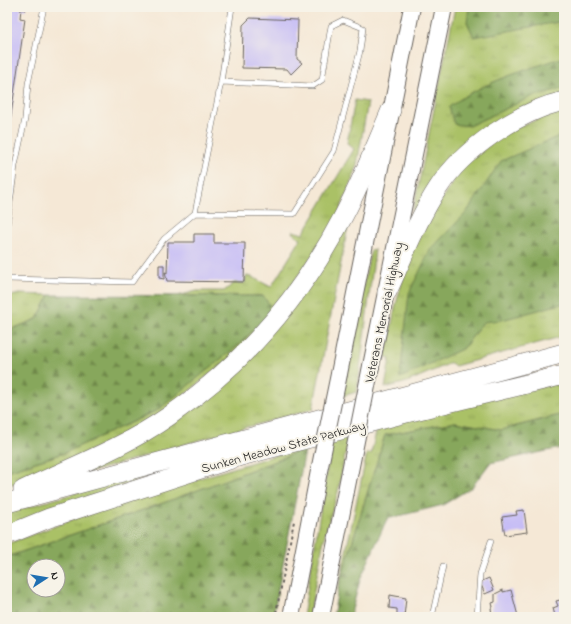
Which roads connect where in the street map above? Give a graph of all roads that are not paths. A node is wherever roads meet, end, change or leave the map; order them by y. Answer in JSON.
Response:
{"nodes":[{"id":1,"x":44,"y":7,"type":"edge"},
{"id":2,"x":232,"y":7,"type":"edge"},
{"id":3,"x":412,"y":7,"type":"edge"},
{"id":4,"x":444,"y":7,"type":"edge"},
{"id":5,"x":221,"y":82,"type":"junction"},
{"id":6,"x":564,"y":101,"type":"edge"},
{"id":7,"x":391,"y":110,"type":"junction"},
{"id":8,"x":195,"y":214,"type":"junction"},
{"id":9,"x":7,"y":225,"type":"edge"},
{"id":10,"x":7,"y":279,"type":"edge"},
{"id":11,"x":387,"y":292,"type":"junction"},
{"id":12,"x":564,"y":353,"type":"edge"},
{"id":13,"x":564,"y":375,"type":"edge"},
{"id":14,"x":7,"y":497,"type":"edge"},
{"id":15,"x":7,"y":504,"type":"edge"},
{"id":16,"x":7,"y":535,"type":"edge"},
{"id":17,"x":492,"y":541,"type":"dead end"},
{"id":18,"x":443,"y":566,"type":"dead end"},
{"id":19,"x":283,"y":615,"type":"edge"},
{"id":20,"x":321,"y":617,"type":"edge"},
{"id":21,"x":432,"y":617,"type":"edge"},
{"id":22,"x":477,"y":617,"type":"edge"}],
"edges":[{"from":1,"to":9,"type":"lane"},
{"from":2,"to":5,"type":"lane"},
{"from":3,"to":7,"type":"main road"},
{"from":4,"to":11,"type":"main road","name":"Veterans Memorial Highway"},
{"from":5,"to":8,"type":"lane"},
{"from":5,"to":8,"type":"lane"},
{"from":6,"to":11,"type":"highway"},
{"from":7,"to":14,"type":"highway"},
{"from":7,"to":19,"type":"main road","bridge":true},
{"from":8,"to":10,"type":"lane"},
{"from":11,"to":20,"type":"main road","name":"Veterans Memorial Highway","bridge":true},
{"from":12,"to":15,"type":"highway","name":"Sunken Meadow State Parkway"},
{"from":13,"to":16,"type":"highway","name":"Sunken Meadow State Parkway"},
{"from":17,"to":22,"type":"lane"},
{"from":18,"to":21,"type":"lane"}]}
